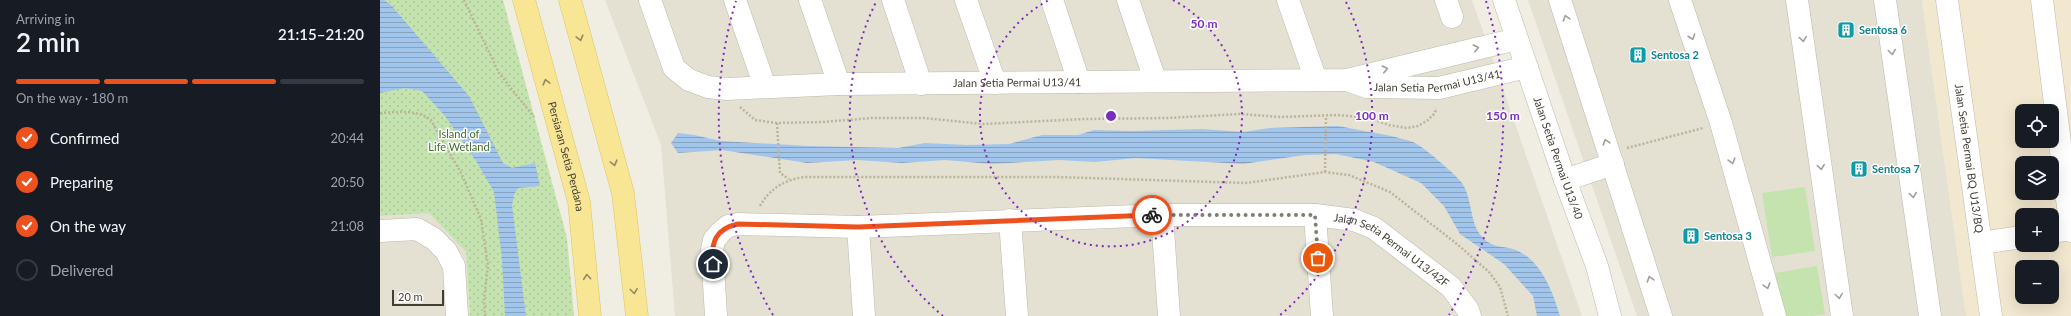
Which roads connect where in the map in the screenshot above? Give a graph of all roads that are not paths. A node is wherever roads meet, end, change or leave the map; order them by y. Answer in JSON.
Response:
{"nodes":[{"id":1,"x":524,"y":0,"type":"edge"},
{"id":2,"x":570,"y":0,"type":"edge"},
{"id":3,"x":650,"y":0,"type":"edge"},
{"id":4,"x":735,"y":0,"type":"edge"},
{"id":5,"x":810,"y":0,"type":"edge"},
{"id":6,"x":893,"y":0,"type":"edge"},
{"id":7,"x":966,"y":0,"type":"edge"},
{"id":8,"x":1052,"y":0,"type":"edge"},
{"id":9,"x":1128,"y":0,"type":"edge"},
{"id":10,"x":1288,"y":0,"type":"edge"},
{"id":11,"x":1504,"y":0,"type":"edge"},
{"id":12,"x":1560,"y":0,"type":"edge"},
{"id":13,"x":1680,"y":0,"type":"edge"},
{"id":14,"x":1797,"y":0,"type":"edge"},
{"id":15,"x":1885,"y":0,"type":"edge"},
{"id":16,"x":1948,"y":0,"type":"edge"},
{"id":17,"x":2042,"y":0,"type":"edge"},
{"id":18,"x":1517,"y":38,"type":"junction"},
{"id":19,"x":1527,"y":67,"type":"junction"},
{"id":20,"x":1155,"y":80,"type":"junction"},
{"id":21,"x":1316,"y":80,"type":"junction"},
{"id":22,"x":1347,"y":80,"type":"junction"},
{"id":23,"x":1079,"y":82,"type":"junction"},
{"id":24,"x":995,"y":83,"type":"junction"},
{"id":25,"x":839,"y":84,"type":"junction"},
{"id":26,"x":920,"y":84,"type":"junction"},
{"id":27,"x":765,"y":87,"type":"junction"},
{"id":28,"x":1612,"y":159,"type":"junction"},
{"id":29,"x":1565,"y":180,"type":"junction"},
{"id":30,"x":1162,"y":215,"type":"junction"},
{"id":31,"x":1315,"y":215,"type":"junction"},
{"id":32,"x":1010,"y":220,"type":"junction"},
{"id":33,"x":858,"y":227,"type":"junction"},
{"id":34,"x":2071,"y":230,"type":"edge"},
{"id":35,"x":380,"y":231,"type":"edge"},
{"id":36,"x":2059,"y":231,"type":"edge"},
{"id":37,"x":2015,"y":238,"type":"edge"},
{"id":38,"x":1981,"y":243,"type":"junction"},
{"id":39,"x":457,"y":316,"type":"edge"},
{"id":40,"x":590,"y":316,"type":"edge"},
{"id":41,"x":637,"y":316,"type":"edge"},
{"id":42,"x":716,"y":316,"type":"edge"},
{"id":43,"x":864,"y":316,"type":"edge"},
{"id":44,"x":1017,"y":316,"type":"edge"},
{"id":45,"x":1168,"y":316,"type":"edge"},
{"id":46,"x":1322,"y":316,"type":"edge"},
{"id":47,"x":1470,"y":316,"type":"edge"},
{"id":48,"x":1610,"y":316,"type":"edge"},
{"id":49,"x":1661,"y":316,"type":"edge"},
{"id":50,"x":1776,"y":316,"type":"edge"},
{"id":51,"x":1842,"y":316,"type":"edge"},
{"id":52,"x":1930,"y":316,"type":"edge"},
{"id":53,"x":1991,"y":316,"type":"edge"}],
"edges":[{"from":40,"to":1,"type":"main road","name":"Persiaran Setia Perdana","one_way":true},
{"from":2,"to":41,"type":"main road","one_way":true},
{"from":3,"to":27,"type":"street","name":"Jalan Setia Permai U13/41"},
{"from":4,"to":27,"type":"street"},
{"from":5,"to":25,"type":"street"},
{"from":6,"to":26,"type":"street"},
{"from":7,"to":24,"type":"street"},
{"from":8,"to":23,"type":"street"},
{"from":9,"to":20,"type":"street"},
{"from":10,"to":21,"type":"street"},
{"from":11,"to":18,"type":"street","name":"Jalan Setia Permai U13/40"},
{"from":28,"to":12,"type":"street","one_way":true},
{"from":13,"to":50,"type":"street","one_way":true},
{"from":14,"to":51,"type":"street","one_way":true},
{"from":15,"to":52,"type":"street","one_way":true},
{"from":16,"to":38,"type":"street","name":"Jalan Setia Permai BQ U13/BQ"},
{"from":17,"to":34,"type":"street"},
{"from":18,"to":19,"type":"street","name":"Jalan Setia Permai U13/40"},
{"from":22,"to":18,"type":"street","name":"Jalan Setia Permai U13/41","one_way":true},
{"from":19,"to":22,"type":"street","name":"Jalan Setia Permai U13/41"},
{"from":19,"to":29,"type":"street","name":"Jalan Setia Permai U13/40"},
{"from":20,"to":21,"type":"street","name":"Jalan Setia Permai U13/41"},
{"from":20,"to":23,"type":"street","name":"Jalan Setia Permai U13/41"},
{"from":21,"to":22,"type":"street","name":"Jalan Setia Permai U13/41"},
{"from":23,"to":24,"type":"street","name":"Jalan Setia Permai U13/41"},
{"from":24,"to":26,"type":"street","name":"Jalan Setia Permai U13/41"},
{"from":25,"to":26,"type":"street","name":"Jalan Setia Permai U13/41"},
{"from":25,"to":27,"type":"street","name":"Jalan Setia Permai U13/41"},
{"from":28,"to":29,"type":"street"},
{"from":49,"to":28,"type":"street","one_way":true},
{"from":29,"to":48,"type":"street","name":"Jalan Setia Permai U13/40"},
{"from":30,"to":31,"type":"street","name":"Jalan Setia Permai U13/42F"},
{"from":30,"to":32,"type":"street","name":"Jalan Setia Permai U13/42F"},
{"from":30,"to":45,"type":"street"},
{"from":31,"to":46,"type":"street"},
{"from":31,"to":47,"type":"street","name":"Jalan Setia Permai U13/42F"},
{"from":32,"to":33,"type":"street","name":"Jalan Setia Permai U13/42F"},
{"from":32,"to":44,"type":"street"},
{"from":33,"to":42,"type":"street","name":"Jalan Setia Permai U13/42F"},
{"from":33,"to":43,"type":"street"},
{"from":34,"to":36,"type":"street"},
{"from":35,"to":39,"type":"street"},
{"from":37,"to":38,"type":"street"},
{"from":38,"to":53,"type":"street","name":"Jalan Setia Permai BQ U13/BQ"}]}
